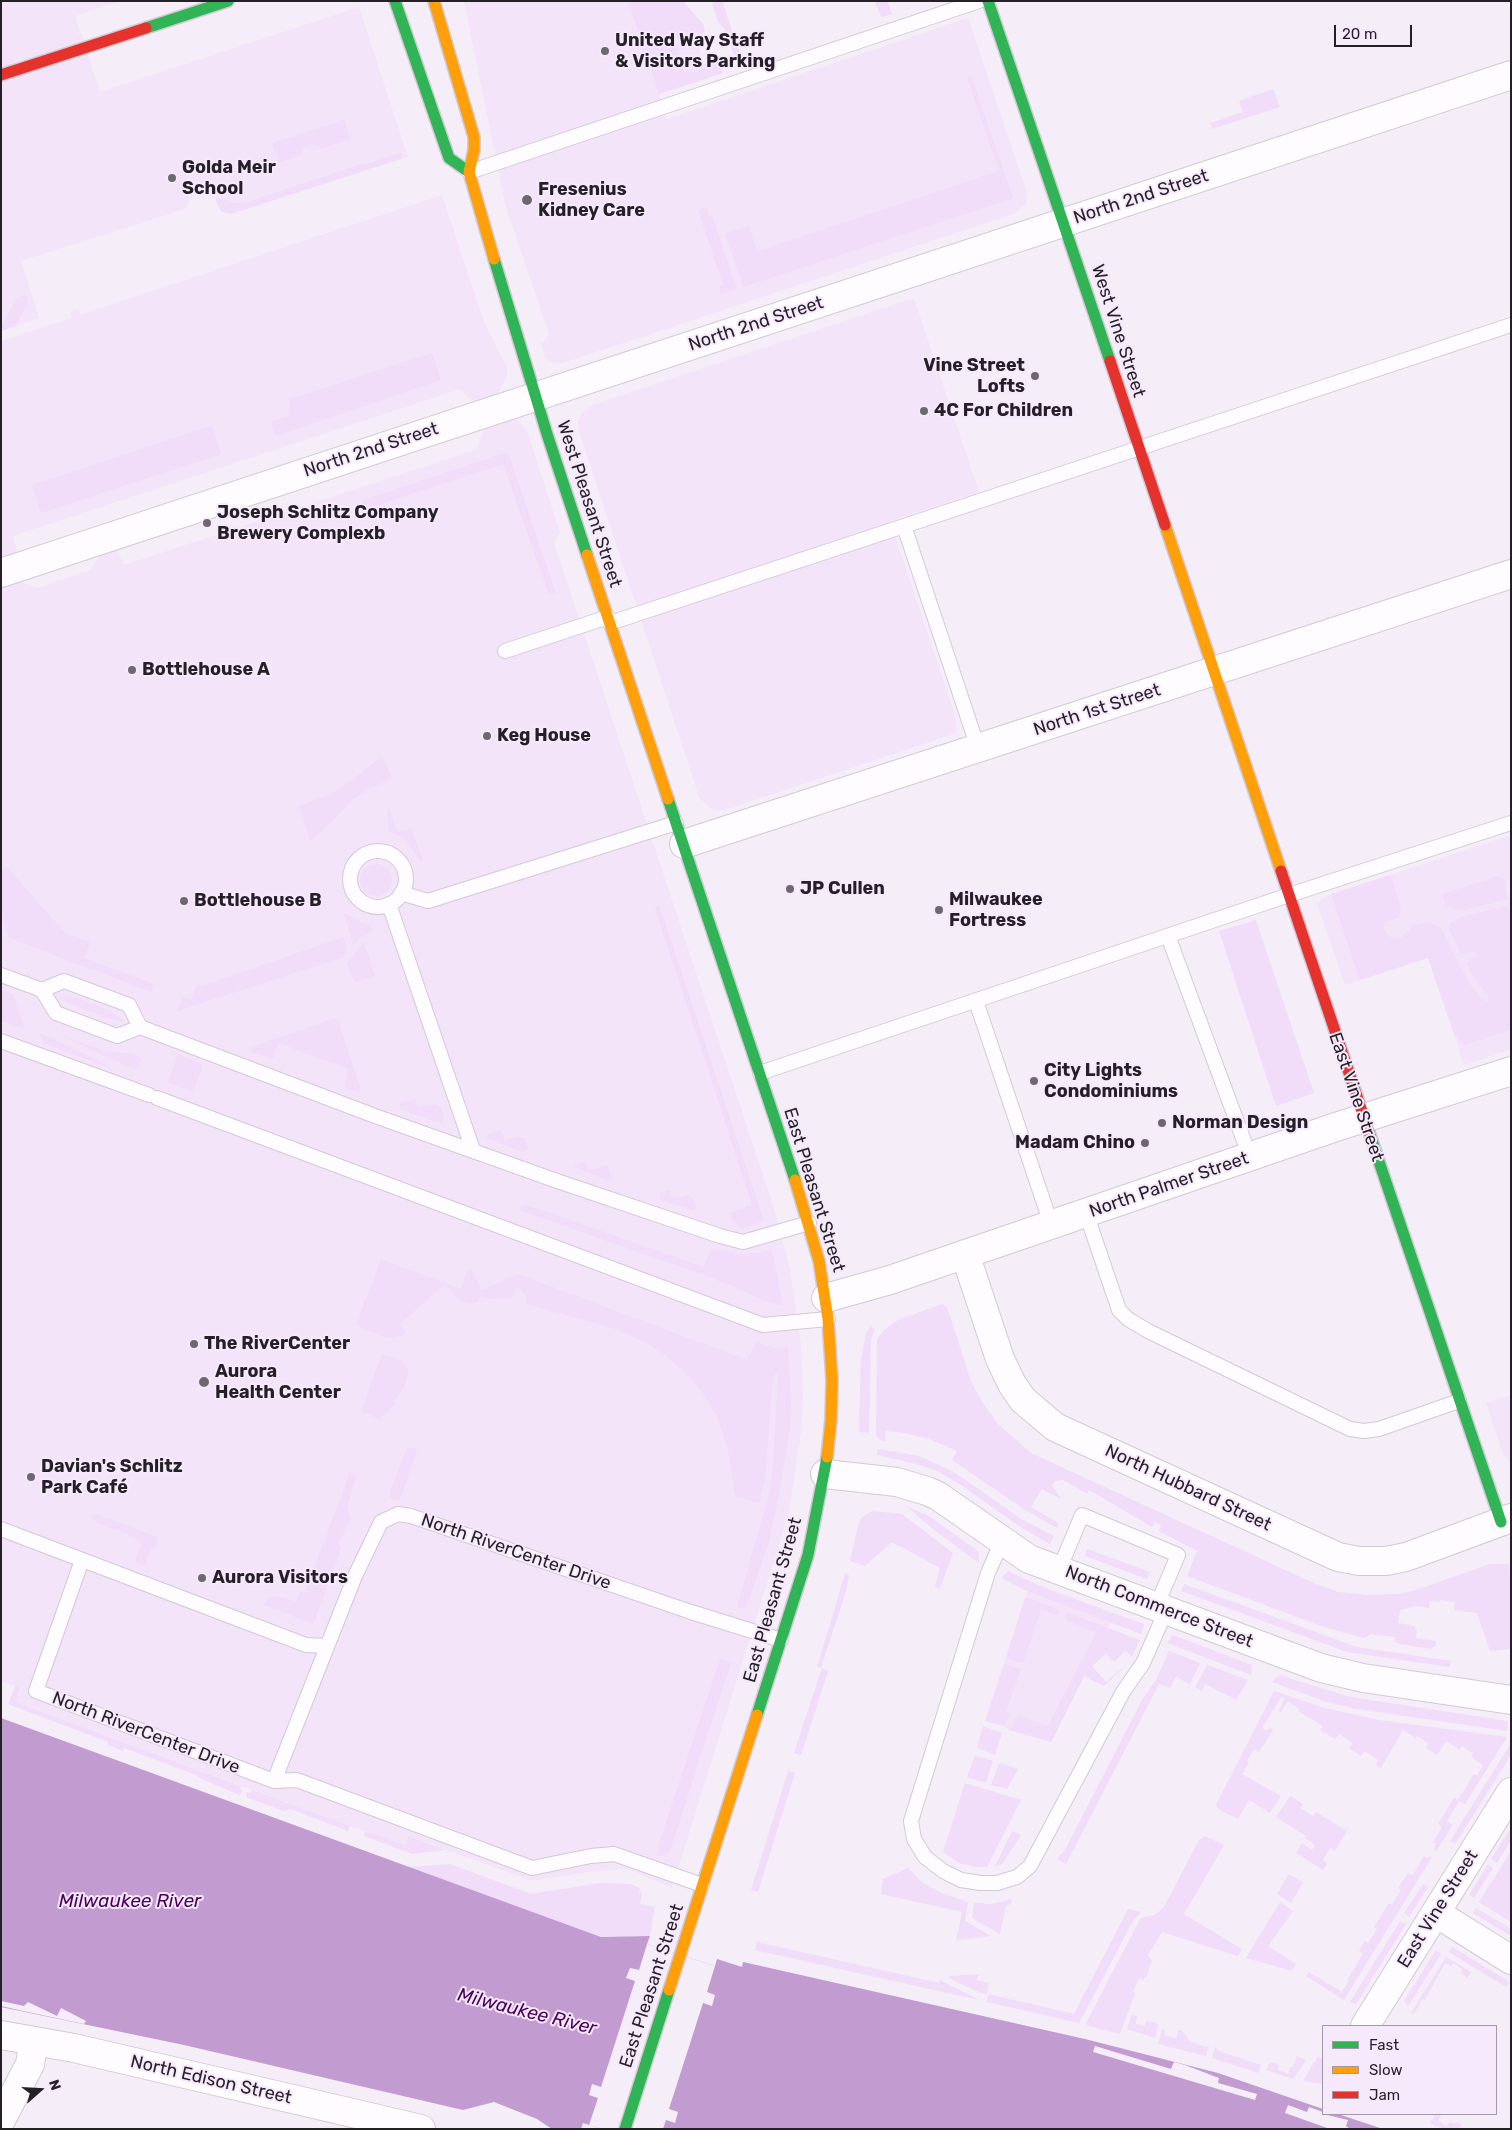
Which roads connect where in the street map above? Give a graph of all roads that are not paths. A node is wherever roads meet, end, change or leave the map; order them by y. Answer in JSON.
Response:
{"nodes":[{"id":1,"x":228,"y":1,"type":"edge"},
{"id":2,"x":395,"y":1,"type":"edge"},
{"id":3,"x":434,"y":1,"type":"edge"},
{"id":4,"x":980,"y":1,"type":"edge"},
{"id":5,"x":988,"y":1,"type":"edge"},
{"id":6,"x":1,"y":75,"type":"edge"},
{"id":7,"x":1511,"y":75,"type":"edge"},
{"id":8,"x":469,"y":172,"type":"junction"},
{"id":9,"x":1063,"y":222,"type":"junction"},
{"id":10,"x":1511,"y":324,"type":"edge"},
{"id":11,"x":536,"y":396,"type":"junction"},
{"id":12,"x":1139,"y":448,"type":"junction"},
{"id":13,"x":904,"y":526,"type":"junction"},
{"id":14,"x":1,"y":573,"type":"edge"},
{"id":15,"x":1511,"y":574,"type":"edge"},
{"id":16,"x":610,"y":620,"type":"junction"},
{"id":17,"x":505,"y":651,"type":"dead end"},
{"id":18,"x":1214,"y":672,"type":"junction"},
{"id":19,"x":978,"y":748,"type":"junction"},
{"id":20,"x":1511,"y":823,"type":"edge"},
{"id":21,"x":680,"y":833,"type":"junction"},
{"id":22,"x":401,"y":893,"type":"junction"},
{"id":23,"x":1289,"y":895,"type":"junction"},
{"id":24,"x":389,"y":904,"type":"junction"},
{"id":25,"x":1168,"y":936,"type":"junction"},
{"id":26,"x":1,"y":975,"type":"edge"},
{"id":27,"x":42,"y":990,"type":"junction"},
{"id":28,"x":976,"y":1001,"type":"junction"},
{"id":29,"x":140,"y":1027,"type":"junction"},
{"id":30,"x":1,"y":1041,"type":"edge"},
{"id":31,"x":1511,"y":1071,"type":"edge"},
{"id":32,"x":760,"y":1074,"type":"junction"},
{"id":33,"x":1363,"y":1118,"type":"junction"},
{"id":34,"x":473,"y":1150,"type":"junction"},
{"id":35,"x":1250,"y":1157,"type":"junction"},
{"id":36,"x":1086,"y":1213,"type":"junction"},
{"id":37,"x":809,"y":1223,"type":"junction"},
{"id":38,"x":1051,"y":1224,"type":"junction"},
{"id":39,"x":965,"y":1254,"type":"junction"},
{"id":40,"x":827,"y":1309,"type":"junction"},
{"id":41,"x":1459,"y":1401,"type":"junction"},
{"id":42,"x":825,"y":1474,"type":"junction"},
{"id":43,"x":1506,"y":1520,"type":"edge"},
{"id":44,"x":1,"y":1529,"type":"edge"},
{"id":45,"x":1002,"y":1541,"type":"junction"},
{"id":46,"x":82,"y":1560,"type":"junction"},
{"id":47,"x":1059,"y":1570,"type":"junction"},
{"id":48,"x":1161,"y":1609,"type":"junction"},
{"id":49,"x":781,"y":1640,"type":"junction"},
{"id":50,"x":327,"y":1646,"type":"junction"},
{"id":51,"x":1511,"y":1700,"type":"edge"},
{"id":52,"x":274,"y":1781,"type":"junction"},
{"id":53,"x":1511,"y":1792,"type":"edge"},
{"id":54,"x":702,"y":1885,"type":"junction"},
{"id":55,"x":1436,"y":1913,"type":"junction"},
{"id":56,"x":1511,"y":1960,"type":"edge"},
{"id":57,"x":1366,"y":2025,"type":"edge"},
{"id":58,"x":1,"y":2035,"type":"edge"},
{"id":59,"x":34,"y":2041,"type":"junction"},
{"id":60,"x":1,"y":2120,"type":"edge"},
{"id":61,"x":421,"y":2129,"type":"edge"},
{"id":62,"x":625,"y":2129,"type":"edge"}],
"edges":[{"from":1,"to":6,"type":"street"},
{"from":2,"to":8,"type":"street"},
{"from":3,"to":8,"type":"street","name":"West Pleasant Street"},
{"from":4,"to":8,"type":"lane"},
{"from":5,"to":9,"type":"street","name":"West Vine Street"},
{"from":7,"to":9,"type":"street","name":"North 2nd Street"},
{"from":8,"to":11,"type":"street","name":"West Pleasant Street"},
{"from":9,"to":11,"type":"street","name":"North 2nd Street"},
{"from":9,"to":12,"type":"street","name":"West Vine Street"},
{"from":10,"to":12,"type":"lane"},
{"from":11,"to":14,"type":"street","name":"North 2nd Street"},
{"from":11,"to":16,"type":"street","name":"West Pleasant Street"},
{"from":12,"to":13,"type":"lane"},
{"from":12,"to":18,"type":"street","name":"West Vine Street"},
{"from":13,"to":16,"type":"lane"},
{"from":13,"to":19,"type":"lane"},
{"from":15,"to":18,"type":"street","name":"North 1st Street"},
{"from":16,"to":17,"type":"lane"},
{"from":16,"to":21,"type":"street","name":"West Pleasant Street"},
{"from":18,"to":19,"type":"street","name":"North 1st Street"},
{"from":18,"to":23,"type":"street","name":"East Vine Street"},
{"from":19,"to":21,"type":"street","name":"North 1st Street"},
{"from":20,"to":23,"type":"lane"},
{"from":21,"to":22,"type":"lane"},
{"from":21,"to":32,"type":"street","name":"East Pleasant Street"},
{"from":22,"to":24,"type":"lane"},
{"from":22,"to":24,"type":"lane"},
{"from":23,"to":25,"type":"lane"},
{"from":23,"to":33,"type":"street","name":"East Vine Street"},
{"from":24,"to":34,"type":"lane"},
{"from":25,"to":28,"type":"lane"},
{"from":25,"to":35,"type":"lane"},
{"from":26,"to":27,"type":"lane"},
{"from":27,"to":29,"type":"lane"},
{"from":27,"to":29,"type":"lane"},
{"from":28,"to":32,"type":"lane"},
{"from":28,"to":38,"type":"lane"},
{"from":29,"to":34,"type":"lane"},
{"from":30,"to":40,"type":"lane"},
{"from":31,"to":33,"type":"street","name":"North Palmer Street"},
{"from":32,"to":37,"type":"street","name":"East Pleasant Street"},
{"from":33,"to":35,"type":"street","name":"North Palmer Street"},
{"from":33,"to":41,"type":"street","name":"East Vine Street"},
{"from":34,"to":37,"type":"lane"},
{"from":35,"to":36,"type":"street","name":"North Palmer Street"},
{"from":36,"to":38,"type":"street","name":"North Palmer Street"},
{"from":36,"to":41,"type":"lane"},
{"from":37,"to":40,"type":"street","name":"East Pleasant Street"},
{"from":38,"to":39,"type":"street","name":"North Palmer Street"},
{"from":39,"to":40,"type":"street","name":"North Palmer Street"},
{"from":39,"to":43,"type":"street","name":"North Hubbard Street"},
{"from":40,"to":42,"type":"street","name":"East Pleasant Street"},
{"from":41,"to":43,"type":"street","name":"East Vine Street"},
{"from":42,"to":45,"type":"street","name":"North Commerce Street"},
{"from":42,"to":49,"type":"street","name":"East Pleasant Street"},
{"from":44,"to":46,"type":"lane"},
{"from":45,"to":47,"type":"street","name":"North Commerce Street"},
{"from":45,"to":48,"type":"lane"},
{"from":46,"to":50,"type":"lane"},
{"from":46,"to":52,"type":"lane","name":"North RiverCenter Drive"},
{"from":47,"to":48,"type":"street","name":"North Commerce Street"},
{"from":47,"to":48,"type":"lane"},
{"from":48,"to":51,"type":"street","name":"North Commerce Street"},
{"from":49,"to":50,"type":"lane","name":"North RiverCenter Drive"},
{"from":49,"to":54,"type":"street","name":"East Pleasant Street"},
{"from":50,"to":52,"type":"lane","name":"North RiverCenter Drive"},
{"from":52,"to":54,"type":"lane","name":"North RiverCenter Drive"},
{"from":53,"to":55,"type":"street","name":"East Vine Street"},
{"from":54,"to":62,"type":"street","name":"East Pleasant Street"},
{"from":55,"to":56,"type":"street"},
{"from":55,"to":57,"type":"street","name":"East Vine Street"},
{"from":58,"to":59,"type":"street","name":"North Edison Street"},
{"from":59,"to":60,"type":"street"},
{"from":59,"to":61,"type":"street","name":"North Edison Street"}]}
